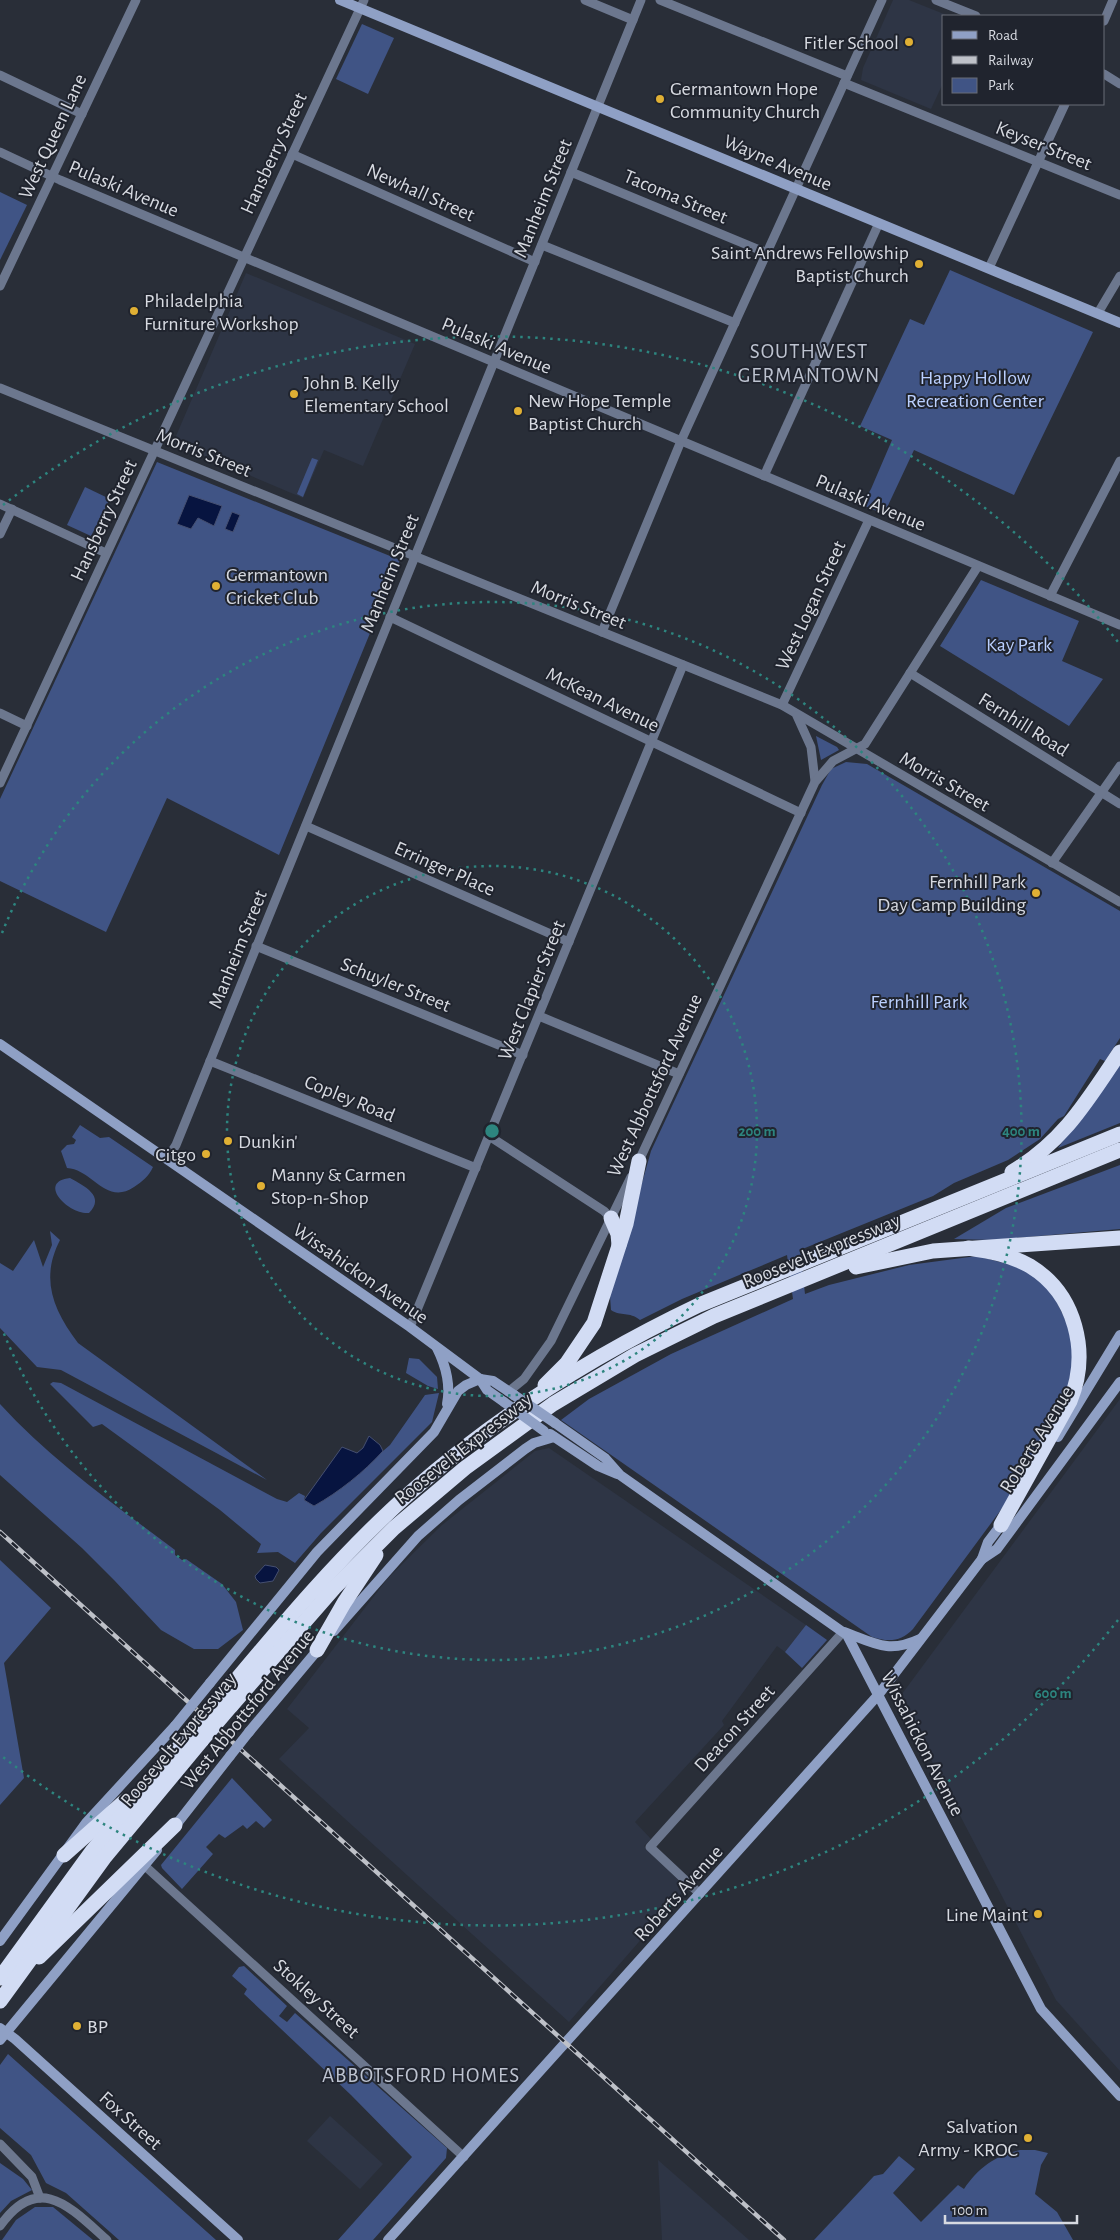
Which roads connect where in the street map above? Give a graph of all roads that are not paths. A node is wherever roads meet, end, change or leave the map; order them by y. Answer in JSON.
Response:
{"nodes":[{"id":1,"x":136,"y":0,"type":"edge"},
{"id":2,"x":340,"y":0,"type":"edge"},
{"id":3,"x":585,"y":0,"type":"edge"},
{"id":4,"x":641,"y":0,"type":"edge"},
{"id":5,"x":660,"y":0,"type":"edge"},
{"id":6,"x":882,"y":0,"type":"edge"},
{"id":7,"x":936,"y":0,"type":"edge"},
{"id":8,"x":1113,"y":0,"type":"edge"},
{"id":9,"x":362,"y":4,"type":"edge"},
{"id":10,"x":974,"y":15,"type":"edge"},
{"id":11,"x":1105,"y":19,"type":"edge"},
{"id":12,"x":633,"y":20,"type":"junction"},
{"id":13,"x":0,"y":75,"type":"edge"},
{"id":14,"x":1105,"y":75,"type":"edge"},
{"id":15,"x":846,"y":79,"type":"junction"},
{"id":16,"x":1120,"y":84,"type":"edge"},
{"id":17,"x":1065,"y":105,"type":"edge"},
{"id":18,"x":598,"y":106,"type":"junction"},
{"id":19,"x":82,"y":114,"type":"junction"},
{"id":20,"x":0,"y":152,"type":"edge"},
{"id":21,"x":292,"y":154,"type":"junction"},
{"id":22,"x":1038,"y":161,"type":"junction"},
{"id":23,"x":571,"y":172,"type":"junction"},
{"id":24,"x":52,"y":177,"type":"junction"},
{"id":25,"x":796,"y":188,"type":"junction"},
{"id":26,"x":1120,"y":195,"type":"edge"},
{"id":27,"x":879,"y":223,"type":"junction"},
{"id":28,"x":542,"y":245,"type":"junction"},
{"id":29,"x":767,"y":253,"type":"junction"},
{"id":30,"x":244,"y":257,"type":"junction"},
{"id":31,"x":535,"y":262,"type":"junction"},
{"id":32,"x":989,"y":268,"type":"junction"},
{"id":33,"x":1120,"y":276,"type":"edge"},
{"id":34,"x":0,"y":286,"type":"edge"},
{"id":35,"x":1098,"y":313,"type":"junction"},
{"id":36,"x":1120,"y":322,"type":"edge"},
{"id":37,"x":734,"y":323,"type":"junction"},
{"id":38,"x":494,"y":362,"type":"junction"},
{"id":39,"x":0,"y":388,"type":"edge"},
{"id":40,"x":681,"y":441,"type":"junction"},
{"id":41,"x":154,"y":451,"type":"junction"},
{"id":42,"x":1120,"y":461,"type":"edge"},
{"id":43,"x":764,"y":476,"type":"junction"},
{"id":44,"x":1111,"y":478,"type":"junction"},
{"id":45,"x":1120,"y":482,"type":"edge"},
{"id":46,"x":0,"y":504,"type":"edge"},
{"id":47,"x":12,"y":509,"type":"junction"},
{"id":48,"x":869,"y":520,"type":"junction"},
{"id":49,"x":0,"y":534,"type":"edge"},
{"id":50,"x":106,"y":553,"type":"junction"},
{"id":51,"x":415,"y":556,"type":"junction"},
{"id":52,"x":978,"y":566,"type":"junction"},
{"id":53,"x":1050,"y":596,"type":"junction"},
{"id":54,"x":390,"y":617,"type":"junction"},
{"id":55,"x":1120,"y":625,"type":"edge"},
{"id":56,"x":602,"y":632,"type":"junction"},
{"id":57,"x":683,"y":665,"type":"junction"},
{"id":58,"x":910,"y":673,"type":"junction"},
{"id":59,"x":782,"y":705,"type":"junction"},
{"id":60,"x":0,"y":713,"type":"edge"},
{"id":61,"x":795,"y":713,"type":"junction"},
{"id":62,"x":27,"y":726,"type":"junction"},
{"id":63,"x":651,"y":741,"type":"junction"},
{"id":64,"x":856,"y":750,"type":"junction"},
{"id":65,"x":1120,"y":766,"type":"edge"},
{"id":66,"x":815,"y":782,"type":"junction"},
{"id":67,"x":0,"y":783,"type":"edge"},
{"id":68,"x":1101,"y":792,"type":"junction"},
{"id":69,"x":1120,"y":804,"type":"edge"},
{"id":70,"x":801,"y":813,"type":"junction"},
{"id":71,"x":306,"y":826,"type":"junction"},
{"id":72,"x":1052,"y":863,"type":"junction"},
{"id":73,"x":1120,"y":902,"type":"edge"},
{"id":74,"x":569,"y":942,"type":"junction"},
{"id":75,"x":256,"y":946,"type":"junction"},
{"id":76,"x":539,"y":1016,"type":"junction"},
{"id":77,"x":0,"y":1044,"type":"edge"},
{"id":78,"x":1120,"y":1052,"type":"edge"},
{"id":79,"x":523,"y":1055,"type":"junction"},
{"id":80,"x":210,"y":1061,"type":"junction"},
{"id":81,"x":679,"y":1074,"type":"junction"},
{"id":82,"x":1120,"y":1134,"type":"edge"},
{"id":83,"x":489,"y":1136,"type":"junction"},
{"id":84,"x":1120,"y":1150,"type":"edge"},
{"id":85,"x":167,"y":1159,"type":"junction"},
{"id":86,"x":639,"y":1161,"type":"junction"},
{"id":87,"x":476,"y":1168,"type":"junction"},
{"id":88,"x":974,"y":1194,"type":"junction"},
{"id":89,"x":611,"y":1218,"type":"junction"},
{"id":90,"x":1120,"y":1238,"type":"edge"},
{"id":91,"x":619,"y":1245,"type":"junction"},
{"id":92,"x":968,"y":1248,"type":"junction"},
{"id":93,"x":804,"y":1279,"type":"junction"},
{"id":94,"x":410,"y":1327,"type":"junction"},
{"id":95,"x":1120,"y":1335,"type":"edge"},
{"id":96,"x":437,"y":1347,"type":"junction"},
{"id":97,"x":480,"y":1379,"type":"junction"},
{"id":98,"x":1120,"y":1382,"type":"edge"},
{"id":99,"x":511,"y":1394,"type":"junction"},
{"id":100,"x":533,"y":1400,"type":"junction"},
{"id":101,"x":446,"y":1411,"type":"junction"},
{"id":102,"x":554,"y":1437,"type":"junction"},
{"id":103,"x":620,"y":1475,"type":"junction"},
{"id":104,"x":1001,"y":1525,"type":"junction"},
{"id":105,"x":394,"y":1528,"type":"junction"},
{"id":106,"x":982,"y":1559,"type":"junction"},
{"id":107,"x":843,"y":1632,"type":"junction"},
{"id":108,"x":923,"y":1637,"type":"junction"},
{"id":109,"x":317,"y":1650,"type":"junction"},
{"id":110,"x":879,"y":1694,"type":"junction"},
{"id":111,"x":227,"y":1702,"type":"junction"},
{"id":112,"x":196,"y":1737,"type":"junction"},
{"id":113,"x":144,"y":1788,"type":"junction"},
{"id":114,"x":175,"y":1825,"type":"junction"},
{"id":115,"x":64,"y":1855,"type":"junction"},
{"id":116,"x":145,"y":1866,"type":"junction"},
{"id":117,"x":700,"y":1894,"type":"junction"},
{"id":118,"x":0,"y":1941,"type":"edge"},
{"id":119,"x":18,"y":1976,"type":"junction"},
{"id":120,"x":0,"y":1978,"type":"edge"},
{"id":121,"x":0,"y":2001,"type":"edge"},
{"id":122,"x":2,"y":2033,"type":"edge"},
{"id":123,"x":1120,"y":2096,"type":"edge"},
{"id":124,"x":0,"y":2144,"type":"edge"},
{"id":125,"x":464,"y":2157,"type":"junction"},
{"id":126,"x":40,"y":2198,"type":"junction"},
{"id":127,"x":0,"y":2226,"type":"edge"},
{"id":128,"x":107,"y":2240,"type":"edge"},
{"id":129,"x":238,"y":2240,"type":"edge"},
{"id":130,"x":388,"y":2240,"type":"edge"}],
"edges":[{"from":1,"to":19,"type":"street","name":"West Queen Lane"},
{"from":2,"to":9,"type":"street","name":"Wayne Avenue"},
{"from":3,"to":12,"type":"street"},
{"from":4,"to":12,"type":"street","name":"Manheim Street"},
{"from":5,"to":15,"type":"street","name":"Keyser Street"},
{"from":6,"to":15,"type":"street"},
{"from":7,"to":10,"type":"street"},
{"from":8,"to":11,"type":"street"},
{"from":9,"to":18,"type":"street","name":"Wayne Avenue"},
{"from":9,"to":21,"type":"street","name":"Hansberry Street"},
{"from":12,"to":18,"type":"street","name":"Manheim Street"},
{"from":13,"to":19,"type":"street"},
{"from":14,"to":16,"type":"street"},
{"from":15,"to":22,"type":"street","name":"Keyser Street"},
{"from":15,"to":25,"type":"street"},
{"from":17,"to":22,"type":"street"},
{"from":18,"to":23,"type":"street","name":"Manheim Street"},
{"from":18,"to":25,"type":"street","name":"Wayne Avenue"},
{"from":19,"to":24,"type":"street","name":"West Queen Lane"},
{"from":20,"to":24,"type":"street","name":"Pulaski Avenue"},
{"from":21,"to":30,"type":"street","name":"Hansberry Street"},
{"from":21,"to":31,"type":"street","name":"Newhall Street"},
{"from":22,"to":26,"type":"street","name":"Keyser Street"},
{"from":22,"to":32,"type":"street"},
{"from":23,"to":28,"type":"street","name":"Manheim Street"},
{"from":23,"to":29,"type":"street","name":"Tacoma Street"},
{"from":24,"to":30,"type":"street","name":"Pulaski Avenue"},
{"from":24,"to":34,"type":"street","name":"West Queen Lane"},
{"from":25,"to":27,"type":"street","name":"Wayne Avenue"},
{"from":25,"to":29,"type":"street"},
{"from":27,"to":32,"type":"street","name":"Wayne Avenue"},
{"from":27,"to":43,"type":"street"},
{"from":28,"to":31,"type":"street","name":"Manheim Street"},
{"from":28,"to":37,"type":"street"},
{"from":29,"to":37,"type":"street"},
{"from":30,"to":38,"type":"street","name":"Pulaski Avenue"},
{"from":30,"to":41,"type":"street","name":"Hansberry Street"},
{"from":31,"to":38,"type":"street","name":"Manheim Street"},
{"from":32,"to":35,"type":"street","name":"Wayne Avenue"},
{"from":33,"to":35,"type":"street"},
{"from":35,"to":36,"type":"street","name":"Wayne Avenue"},
{"from":37,"to":40,"type":"street"},
{"from":38,"to":40,"type":"street","name":"Pulaski Avenue"},
{"from":38,"to":51,"type":"street","name":"Manheim Street"},
{"from":39,"to":41,"type":"street","name":"Morris Street"},
{"from":40,"to":43,"type":"street","name":"Pulaski Avenue"},
{"from":40,"to":56,"type":"street"},
{"from":41,"to":50,"type":"street","name":"Hansberry Street"},
{"from":41,"to":51,"type":"street","name":"Morris Street"},
{"from":42,"to":44,"type":"street"},
{"from":43,"to":48,"type":"street","name":"Pulaski Avenue"},
{"from":44,"to":45,"type":"street"},
{"from":44,"to":53,"type":"street"},
{"from":46,"to":47,"type":"street"},
{"from":47,"to":49,"type":"street"},
{"from":47,"to":50,"type":"street"},
{"from":48,"to":52,"type":"street","name":"Pulaski Avenue"},
{"from":48,"to":59,"type":"street","name":"West Logan Street"},
{"from":50,"to":62,"type":"street","name":"Hansberry Street"},
{"from":51,"to":54,"type":"street","name":"Manheim Street"},
{"from":51,"to":56,"type":"street","name":"Morris Street"},
{"from":52,"to":53,"type":"street","name":"Pulaski Avenue"},
{"from":52,"to":58,"type":"street","name":"West Abbottsford Avenue"},
{"from":53,"to":55,"type":"street","name":"Pulaski Avenue"},
{"from":54,"to":63,"type":"street","name":"McKean Avenue"},
{"from":54,"to":71,"type":"street","name":"Manheim Street"},
{"from":56,"to":57,"type":"street","name":"Morris Street"},
{"from":57,"to":59,"type":"street","name":"Morris Street"},
{"from":57,"to":63,"type":"street","name":"West Clapier Street"},
{"from":58,"to":64,"type":"street","name":"West Abbottsford Avenue"},
{"from":58,"to":68,"type":"street","name":"Fernhill Road"},
{"from":59,"to":61,"type":"street","name":"Morris Street"},
{"from":60,"to":62,"type":"street"},
{"from":61,"to":64,"type":"street","name":"Morris Street"},
{"from":61,"to":66,"type":"street"},
{"from":62,"to":67,"type":"street","name":"Hansberry Street"},
{"from":63,"to":70,"type":"street","name":"McKean Avenue"},
{"from":63,"to":74,"type":"street","name":"West Clapier Street"},
{"from":64,"to":66,"type":"street","name":"West Abbottsford Avenue"},
{"from":64,"to":72,"type":"street","name":"Morris Street"},
{"from":65,"to":68,"type":"street"},
{"from":66,"to":70,"type":"street","name":"West Abbottsford Avenue"},
{"from":68,"to":69,"type":"street","name":"Fernhill Road"},
{"from":68,"to":72,"type":"street"},
{"from":70,"to":81,"type":"street","name":"West Abbottsford Avenue"},
{"from":71,"to":74,"type":"street","name":"Erringer Place"},
{"from":71,"to":75,"type":"street","name":"Manheim Street"},
{"from":72,"to":73,"type":"street","name":"Morris Street"},
{"from":74,"to":76,"type":"street","name":"West Clapier Street"},
{"from":75,"to":79,"type":"street","name":"Schuyler Street"},
{"from":75,"to":80,"type":"street","name":"Manheim Street"},
{"from":76,"to":79,"type":"street","name":"West Clapier Street"},
{"from":76,"to":81,"type":"street"},
{"from":77,"to":85,"type":"street","name":"Wissahickon Avenue"},
{"from":78,"to":88,"type":"highway"},
{"from":79,"to":83,"type":"street","name":"West Clapier Street"},
{"from":80,"to":85,"type":"street","name":"Manheim Street"},
{"from":80,"to":87,"type":"street","name":"Copley Road"},
{"from":81,"to":86,"type":"street","name":"West Abbottsford Avenue"},
{"from":82,"to":88,"type":"highway","name":"Roosevelt Expressway"},
{"from":83,"to":87,"type":"street","name":"West Clapier Street"},
{"from":83,"to":89,"type":"street"},
{"from":84,"to":93,"type":"highway","name":"Roosevelt Expressway"},
{"from":85,"to":94,"type":"street","name":"Wissahickon Avenue"},
{"from":86,"to":89,"type":"street","name":"West Abbottsford Avenue"},
{"from":86,"to":91,"type":"highway"},
{"from":87,"to":94,"type":"street","name":"West Clapier Street"},
{"from":88,"to":100,"type":"highway","name":"Roosevelt Expressway"},
{"from":89,"to":91,"type":"highway"},
{"from":89,"to":99,"type":"street","name":"West Abbottsford Avenue"},
{"from":90,"to":92,"type":"highway"},
{"from":91,"to":100,"type":"highway"},
{"from":92,"to":93,"type":"highway"},
{"from":92,"to":104,"type":"highway"},
{"from":93,"to":105,"type":"highway","name":"Roosevelt Expressway"},
{"from":94,"to":96,"type":"street","name":"Wissahickon Avenue"},
{"from":95,"to":104,"type":"street","name":"Roberts Avenue"},
{"from":96,"to":97,"type":"street","name":"Wissahickon Avenue"},
{"from":96,"to":101,"type":"street"},
{"from":97,"to":99,"type":"street","name":"Wissahickon Avenue"},
{"from":97,"to":101,"type":"street"},
{"from":97,"to":102,"type":"street","name":"Wissahickon Avenue","bridge":true},
{"from":98,"to":106,"type":"street","name":"Roberts Avenue"},
{"from":99,"to":103,"type":"street","name":"Wissahickon Avenue","bridge":true},
{"from":100,"to":111,"type":"highway","name":"Roosevelt Expressway"},
{"from":101,"to":115,"type":"street","bridge":true},
{"from":102,"to":103,"type":"street","name":"Wissahickon Avenue"},
{"from":102,"to":109,"type":"street","name":"West Abbottsford Avenue"},
{"from":103,"to":107,"type":"street","name":"Wissahickon Avenue"},
{"from":104,"to":106,"type":"street","name":"Roberts Avenue"},
{"from":105,"to":109,"type":"highway"},
{"from":105,"to":111,"type":"highway","name":"Roosevelt Expressway"},
{"from":106,"to":108,"type":"street","name":"Roberts Avenue"},
{"from":107,"to":108,"type":"street"},
{"from":107,"to":110,"type":"street","name":"Wissahickon Avenue"},
{"from":107,"to":117,"type":"street","name":"Deacon Street"},
{"from":108,"to":110,"type":"street","name":"Roberts Avenue"},
{"from":109,"to":114,"type":"street","name":"West Abbottsford Avenue","bridge":true},
{"from":110,"to":117,"type":"street","name":"Roberts Avenue"},
{"from":110,"to":123,"type":"street","name":"Wissahickon Avenue"},
{"from":111,"to":112,"type":"highway","name":"Roosevelt Expressway","bridge":true},
{"from":112,"to":113,"type":"highway","name":"Roosevelt Expressway"},
{"from":112,"to":119,"type":"highway","name":"Roosevelt Expressway"},
{"from":113,"to":115,"type":"highway"},
{"from":113,"to":120,"type":"highway","name":"Roosevelt Expressway"},
{"from":114,"to":116,"type":"street","name":"West Abbottsford Avenue"},
{"from":114,"to":119,"type":"highway"},
{"from":115,"to":118,"type":"street"},
{"from":116,"to":122,"type":"street","name":"West Abbottsford Avenue"},
{"from":116,"to":125,"type":"street","name":"Stokley Street"},
{"from":117,"to":125,"type":"street","name":"Roberts Avenue"},
{"from":119,"to":121,"type":"highway","name":"Roosevelt Expressway"},
{"from":122,"to":129,"type":"street","name":"Fox Street"},
{"from":124,"to":126,"type":"street"},
{"from":125,"to":130,"type":"street","name":"Roberts Avenue"},
{"from":126,"to":127,"type":"street"},
{"from":126,"to":128,"type":"street"}]}
